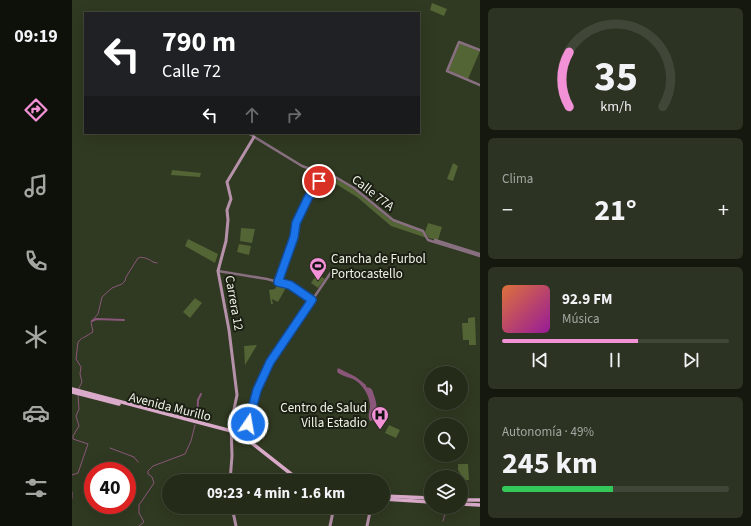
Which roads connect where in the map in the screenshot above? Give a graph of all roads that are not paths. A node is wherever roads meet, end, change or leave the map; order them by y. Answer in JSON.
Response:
{"nodes":[{"id":1,"x":480,"y":50,"type":"edge"},
{"id":2,"x":480,"y":84,"type":"edge"},
{"id":3,"x":250,"y":134,"type":"edge"},
{"id":4,"x":254,"y":137,"type":"junction"},
{"id":5,"x":329,"y":171,"type":"junction"},
{"id":6,"x":319,"y":175,"type":"junction"},
{"id":7,"x":323,"y":178,"type":"junction"},
{"id":8,"x":319,"y":181,"type":"junction"},
{"id":9,"x":480,"y":255,"type":"edge"},
{"id":10,"x":334,"y":268,"type":"dead end"},
{"id":11,"x":218,"y":271,"type":"junction"},
{"id":12,"x":278,"y":282,"type":"junction"},
{"id":13,"x":312,"y":300,"type":"junction"},
{"id":14,"x":72,"y":390,"type":"edge"},
{"id":15,"x":231,"y":431,"type":"junction"},
{"id":16,"x":245,"y":437,"type":"junction"},
{"id":17,"x":273,"y":461,"type":"junction"},
{"id":18,"x":231,"y":474,"type":"edge"},
{"id":19,"x":288,"y":474,"type":"edge"},
{"id":20,"x":291,"y":474,"type":"edge"},
{"id":21,"x":390,"y":496,"type":"edge"},
{"id":22,"x":424,"y":498,"type":"edge"},
{"id":23,"x":390,"y":499,"type":"edge"},
{"id":24,"x":468,"y":500,"type":"edge"},
{"id":25,"x":480,"y":500,"type":"edge"},
{"id":26,"x":424,"y":502,"type":"edge"},
{"id":27,"x":468,"y":504,"type":"edge"},
{"id":28,"x":480,"y":505,"type":"edge"},
{"id":29,"x":233,"y":514,"type":"edge"},
{"id":30,"x":333,"y":514,"type":"edge"},
{"id":31,"x":369,"y":514,"type":"edge"},
{"id":32,"x":236,"y":526,"type":"edge"},
{"id":33,"x":330,"y":526,"type":"edge"},
{"id":34,"x":366,"y":526,"type":"edge"}],
"edges":[{"from":1,"to":2,"type":"street"},
{"from":3,"to":4,"type":"street"},
{"from":4,"to":6,"type":"street"},
{"from":4,"to":11,"type":"main road","name":"Carrera 12"},
{"from":5,"to":6,"type":"street"},
{"from":5,"to":7,"type":"street"},
{"from":5,"to":9,"type":"street","name":"Calle 77A"},
{"from":6,"to":7,"type":"street"},
{"from":6,"to":8,"type":"street"},
{"from":7,"to":8,"type":"street"},
{"from":8,"to":12,"type":"street"},
{"from":10,"to":13,"type":"street"},
{"from":11,"to":12,"type":"street"},
{"from":11,"to":15,"type":"main road","name":"Carrera 12"},
{"from":12,"to":13,"type":"street"},
{"from":13,"to":16,"type":"street"},
{"from":14,"to":15,"type":"main road","name":"Avenida Murillo"},
{"from":15,"to":16,"type":"main road","name":"Avenida Murillo"},
{"from":15,"to":17,"type":"main road","name":"Avenida Murillo"},
{"from":15,"to":18,"type":"main road","name":"Carrera 12"},
{"from":16,"to":17,"type":"main road","name":"Avenida Murillo"},
{"from":17,"to":19,"type":"main road","name":"Avenida Murillo"},
{"from":17,"to":20,"type":"main road","name":"Avenida Murillo"},
{"from":21,"to":22,"type":"main road"},
{"from":23,"to":26,"type":"main road"},
{"from":24,"to":25,"type":"main road"},
{"from":27,"to":28,"type":"main road"},
{"from":29,"to":32,"type":"main road"},
{"from":30,"to":33,"type":"main road"},
{"from":31,"to":34,"type":"main road"}]}
